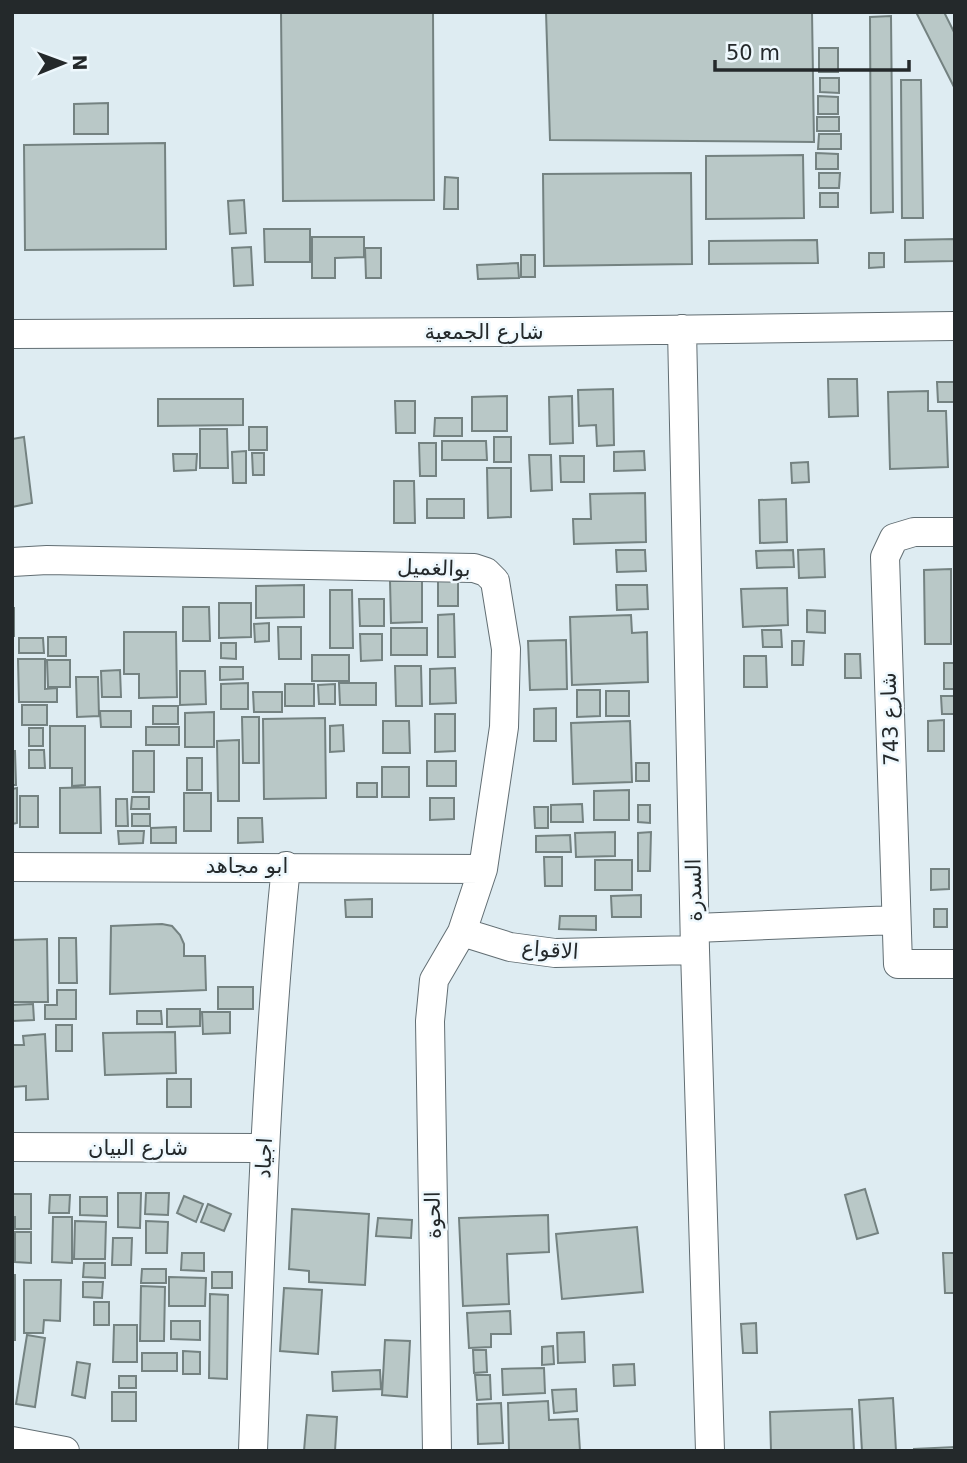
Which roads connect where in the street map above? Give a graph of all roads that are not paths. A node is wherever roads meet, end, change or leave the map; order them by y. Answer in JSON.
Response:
{"nodes":[{"id":1,"x":955,"y":326,"type":"edge"},
{"id":2,"x":682,"y":329,"type":"junction"},
{"id":3,"x":12,"y":334,"type":"edge"},
{"id":4,"x":955,"y":533,"type":"edge"},
{"id":5,"x":12,"y":562,"type":"edge"},
{"id":6,"x":286,"y":866,"type":"junction"},
{"id":7,"x":12,"y":867,"type":"edge"},
{"id":8,"x":483,"y":869,"type":"junction"},
{"id":9,"x":896,"y":920,"type":"junction"},
{"id":10,"x":462,"y":932,"type":"junction"},
{"id":11,"x":695,"y":939,"type":"junction"},
{"id":12,"x":955,"y":964,"type":"edge"},
{"id":13,"x":12,"y":1147,"type":"edge"},
{"id":14,"x":264,"y":1148,"type":"junction"},
{"id":15,"x":26,"y":1446,"type":"edge"},
{"id":16,"x":65,"y":1451,"type":"edge"},
{"id":17,"x":253,"y":1451,"type":"edge"},
{"id":18,"x":437,"y":1451,"type":"edge"},
{"id":19,"x":710,"y":1451,"type":"edge"}],
"edges":[{"from":1,"to":2,"type":"street","name":"شارع الجمعية"},
{"from":2,"to":3,"type":"street","name":"شارع الجمعية"},
{"from":2,"to":11,"type":"street","name":"السدرة"},
{"from":4,"to":9,"type":"street","name":"شارع 743"},
{"from":5,"to":8,"type":"street","name":"بوالغميل"},
{"from":6,"to":7,"type":"street","name":"ابو مجاهد"},
{"from":6,"to":8,"type":"street","name":"ابو مجاهد"},
{"from":6,"to":14,"type":"street","name":"اجياد"},
{"from":8,"to":10,"type":"street","name":"بوالغميل"},
{"from":9,"to":11,"type":"street","name":"الاقواع"},
{"from":9,"to":12,"type":"street","name":"شارع 743"},
{"from":10,"to":11,"type":"street","name":"الاقواع"},
{"from":10,"to":18,"type":"street","name":"الحوة"},
{"from":11,"to":19,"type":"street","name":"السدرة"},
{"from":13,"to":14,"type":"street","name":"شارع البيان"},
{"from":14,"to":17,"type":"street","name":"اجياد"},
{"from":15,"to":16,"type":"street"}]}
